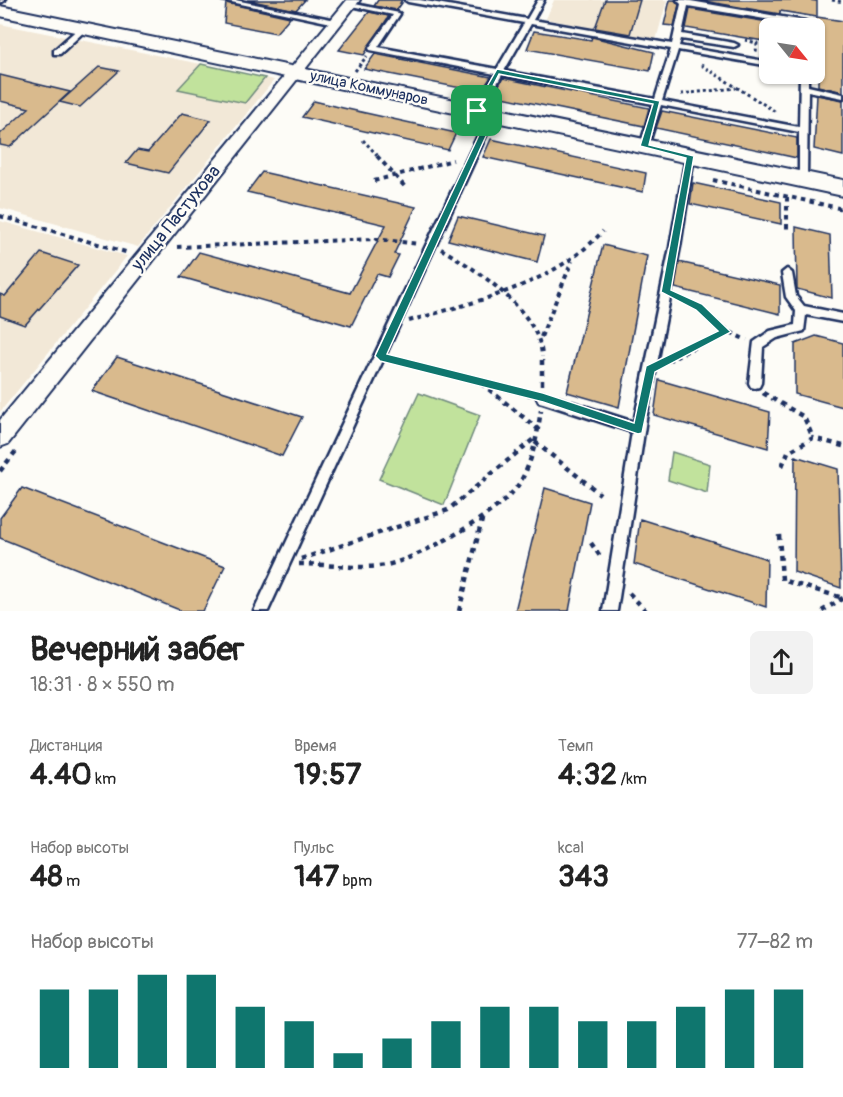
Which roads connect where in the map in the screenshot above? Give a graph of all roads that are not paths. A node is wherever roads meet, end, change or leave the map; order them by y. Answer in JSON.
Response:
{"nodes":[{"id":1,"x":225,"y":0,"type":"edge"},
{"id":2,"x":408,"y":0,"type":"edge"},
{"id":3,"x":541,"y":0,"type":"edge"},
{"id":4,"x":352,"y":2,"type":"edge"},
{"id":5,"x":682,"y":2,"type":"edge"},
{"id":6,"x":258,"y":3,"type":"edge"},
{"id":7,"x":0,"y":11,"type":"edge"},
{"id":8,"x":397,"y":14,"type":"junction"},
{"id":9,"x":776,"y":18,"type":"edge"},
{"id":10,"x":336,"y":22,"type":"junction"},
{"id":11,"x":530,"y":22,"type":"junction"},
{"id":12,"x":84,"y":28,"type":"junction"},
{"id":13,"x":678,"y":36,"type":"junction"},
{"id":14,"x":734,"y":45,"type":"dead end"},
{"id":15,"x":675,"y":48,"type":"junction"},
{"id":16,"x":57,"y":52,"type":"dead end"},
{"id":17,"x":759,"y":62,"type":"edge"},
{"id":18,"x":497,"y":71,"type":"junction"},
{"id":19,"x":294,"y":72,"type":"junction"},
{"id":20,"x":804,"y":84,"type":"edge"},
{"id":21,"x":804,"y":88,"type":"junction"},
{"id":22,"x":843,"y":96,"type":"edge"},
{"id":23,"x":658,"y":100,"type":"junction"},
{"id":24,"x":484,"y":112,"type":"junction"},
{"id":25,"x":803,"y":130,"type":"junction"},
{"id":26,"x":644,"y":146,"type":"junction"},
{"id":27,"x":690,"y":156,"type":"junction"},
{"id":28,"x":803,"y":180,"type":"junction"},
{"id":29,"x":843,"y":188,"type":"edge"},
{"id":30,"x":787,"y":273,"type":"dead end"},
{"id":31,"x":801,"y":310,"type":"junction"},
{"id":32,"x":843,"y":318,"type":"edge"},
{"id":33,"x":755,"y":382,"type":"road end"},
{"id":34,"x":543,"y":398,"type":"road end"},
{"id":35,"x":638,"y":429,"type":"junction"},
{"id":36,"x":0,"y":437,"type":"edge"},
{"id":37,"x":261,"y":611,"type":"edge"},
{"id":38,"x":610,"y":611,"type":"edge"}],
"edges":[{"from":1,"to":6,"type":"lane"},
{"from":2,"to":8,"type":"lane"},
{"from":2,"to":11,"type":"lane"},
{"from":3,"to":11,"type":"lane"},
{"from":4,"to":8,"type":"lane"},
{"from":4,"to":10,"type":"street","name":"улица Пастухова"},
{"from":5,"to":9,"type":"lane"},
{"from":5,"to":13,"type":"lane"},
{"from":6,"to":10,"type":"lane"},
{"from":7,"to":12,"type":"street","name":"улица Коммунаров"},
{"from":8,"to":18,"type":"lane"},
{"from":10,"to":19,"type":"street","name":"улица Пастухова"},
{"from":11,"to":15,"type":"lane"},
{"from":11,"to":18,"type":"lane"},
{"from":12,"to":16,"type":"lane"},
{"from":12,"to":19,"type":"street","name":"улица Коммунаров"},
{"from":13,"to":14,"type":"lane"},
{"from":13,"to":15,"type":"lane"},
{"from":15,"to":17,"type":"lane"},
{"from":15,"to":23,"type":"lane"},
{"from":18,"to":23,"type":"lane"},
{"from":18,"to":24,"type":"lane"},
{"from":19,"to":24,"type":"street","name":"улица Коммунаров"},
{"from":19,"to":36,"type":"street","name":"улица Пастухова"},
{"from":20,"to":21,"type":"lane"},
{"from":21,"to":22,"type":"lane"},
{"from":21,"to":25,"type":"lane"},
{"from":23,"to":25,"type":"lane"},
{"from":23,"to":26,"type":"lane"},
{"from":24,"to":26,"type":"street","name":"улица Коммунаров"},
{"from":24,"to":37,"type":"lane"},
{"from":25,"to":28,"type":"lane"},
{"from":26,"to":27,"type":"street","name":"улица Коммунаров"},
{"from":27,"to":28,"type":"street","name":"улица Коммунаров"},
{"from":27,"to":35,"type":"lane"},
{"from":28,"to":29,"type":"street","name":"улица Коммунаров"},
{"from":30,"to":31,"type":"lane"},
{"from":31,"to":32,"type":"lane"},
{"from":31,"to":33,"type":"lane"},
{"from":34,"to":35,"type":"lane"},
{"from":35,"to":38,"type":"lane"}]}
